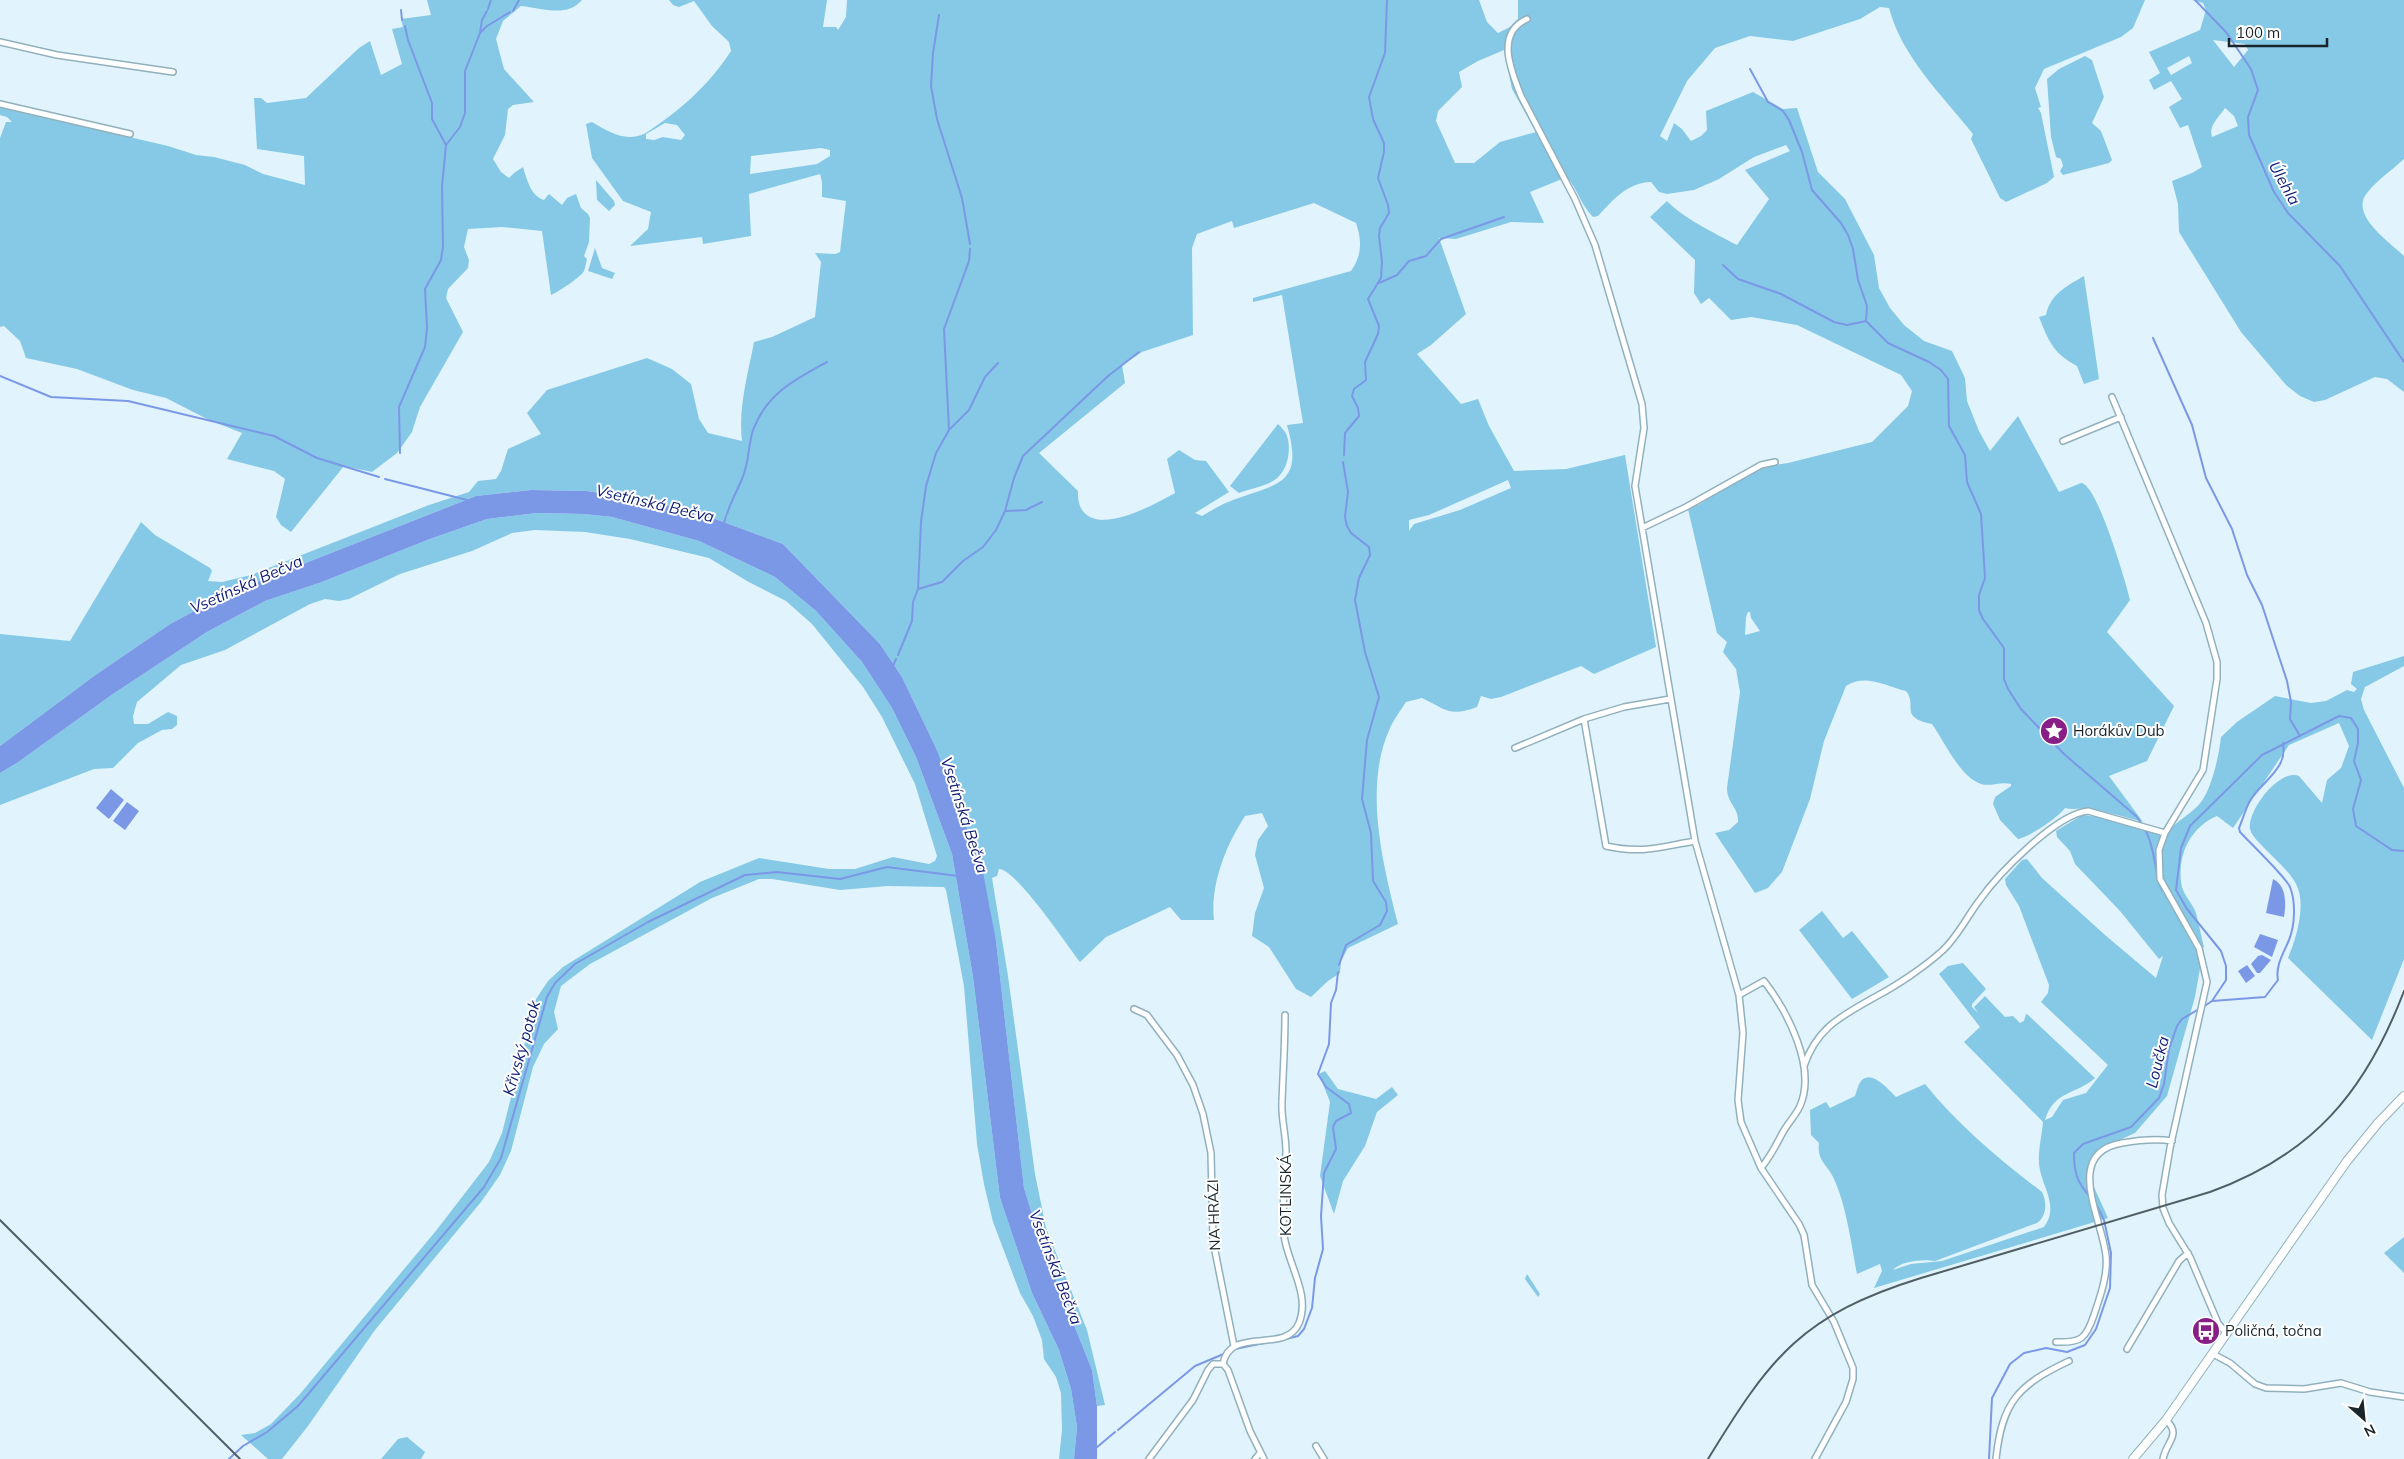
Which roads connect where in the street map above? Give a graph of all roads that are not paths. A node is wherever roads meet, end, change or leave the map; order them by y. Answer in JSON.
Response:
{"nodes":[{"id":1,"x":1527,"y":19,"type":"dead end"},
{"id":2,"x":0,"y":42,"type":"edge"},
{"id":3,"x":173,"y":72,"type":"dead end"},
{"id":4,"x":0,"y":104,"type":"edge"},
{"id":5,"x":130,"y":134,"type":"dead end"},
{"id":6,"x":2112,"y":396,"type":"dead end"},
{"id":7,"x":2121,"y":417,"type":"junction"},
{"id":8,"x":2063,"y":441,"type":"dead end"},
{"id":9,"x":1775,"y":462,"type":"dead end"},
{"id":10,"x":1642,"y":528,"type":"junction"},
{"id":11,"x":1670,"y":699,"type":"junction"},
{"id":12,"x":1584,"y":719,"type":"junction"},
{"id":13,"x":1515,"y":748,"type":"dead end"},
{"id":14,"x":2165,"y":833,"type":"junction"},
{"id":15,"x":1696,"y":840,"type":"junction"},
{"id":16,"x":1739,"y":995,"type":"junction"},
{"id":17,"x":1134,"y":1009,"type":"dead end"},
{"id":18,"x":1285,"y":1015,"type":"dead end"},
{"id":19,"x":1804,"y":1066,"type":"junction"},
{"id":20,"x":2404,"y":1096,"type":"edge"},
{"id":21,"x":2172,"y":1141,"type":"junction"},
{"id":22,"x":1761,"y":1168,"type":"junction"},
{"id":23,"x":2188,"y":1253,"type":"junction"},
{"id":24,"x":2227,"y":1334,"type":"junction"},
{"id":25,"x":2056,"y":1342,"type":"dead end"},
{"id":26,"x":1234,"y":1346,"type":"junction"},
{"id":27,"x":2127,"y":1349,"type":"dead end"},
{"id":28,"x":2213,"y":1354,"type":"junction"},
{"id":29,"x":2069,"y":1360,"type":"dead end"},
{"id":30,"x":1223,"y":1364,"type":"junction"},
{"id":31,"x":2404,"y":1397,"type":"edge"},
{"id":32,"x":2166,"y":1420,"type":"junction"},
{"id":33,"x":1316,"y":1446,"type":"dead end"},
{"id":34,"x":1260,"y":1453,"type":"junction"},
{"id":35,"x":1149,"y":1459,"type":"edge"},
{"id":36,"x":1255,"y":1459,"type":"edge"},
{"id":37,"x":1264,"y":1459,"type":"edge"},
{"id":38,"x":1324,"y":1459,"type":"edge"},
{"id":39,"x":1815,"y":1459,"type":"edge"},
{"id":40,"x":1996,"y":1459,"type":"edge"},
{"id":41,"x":2133,"y":1459,"type":"edge"},
{"id":42,"x":2163,"y":1459,"type":"edge"}],
"edges":[{"from":1,"to":10,"type":"street"},
{"from":2,"to":3,"type":"street"},
{"from":4,"to":5,"type":"street"},
{"from":6,"to":7,"type":"street"},
{"from":7,"to":8,"type":"street"},
{"from":7,"to":14,"type":"street"},
{"from":9,"to":10,"type":"street"},
{"from":10,"to":11,"type":"street"},
{"from":11,"to":12,"type":"street"},
{"from":11,"to":15,"type":"street"},
{"from":12,"to":13,"type":"street"},
{"from":12,"to":15,"type":"street"},
{"from":14,"to":19,"type":"street"},
{"from":14,"to":21,"type":"street"},
{"from":15,"to":16,"type":"street"},
{"from":16,"to":19,"type":"street"},
{"from":16,"to":22,"type":"street"},
{"from":17,"to":26,"type":"street","name":"NA HRÁZI"},
{"from":18,"to":26,"type":"street","name":"KOTLINSKÁ"},
{"from":19,"to":22,"type":"street"},
{"from":20,"to":24,"type":"main road"},
{"from":21,"to":23,"type":"street"},
{"from":21,"to":25,"type":"street"},
{"from":22,"to":39,"type":"street"},
{"from":23,"to":24,"type":"street"},
{"from":23,"to":27,"type":"street"},
{"from":24,"to":28,"type":"main road"},
{"from":26,"to":30,"type":"street","name":"KOTLINSKÁ"},
{"from":28,"to":31,"type":"street"},
{"from":28,"to":32,"type":"main road"},
{"from":29,"to":40,"type":"street"},
{"from":30,"to":34,"type":"street"},
{"from":30,"to":35,"type":"street"},
{"from":32,"to":41,"type":"main road"},
{"from":32,"to":42,"type":"street"},
{"from":33,"to":38,"type":"street"},
{"from":34,"to":36,"type":"street"},
{"from":34,"to":37,"type":"street"}]}
